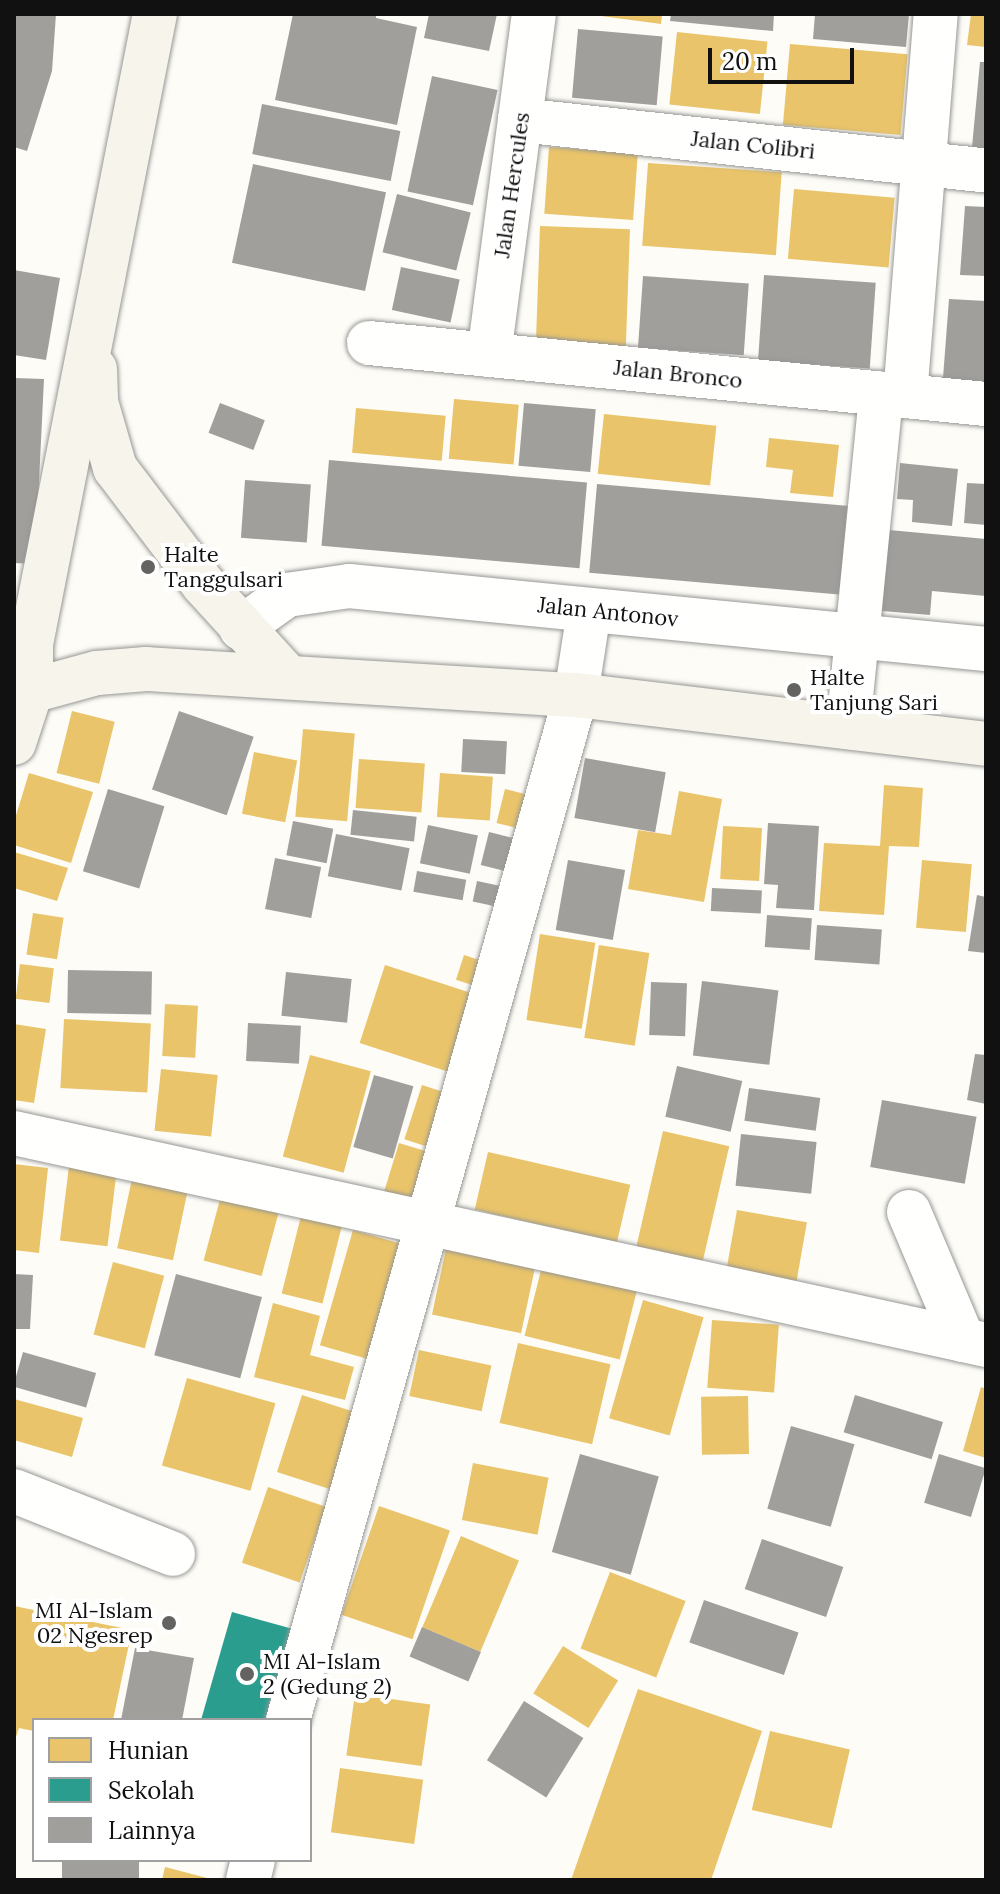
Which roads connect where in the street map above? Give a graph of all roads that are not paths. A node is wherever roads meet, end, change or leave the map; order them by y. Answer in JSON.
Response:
{"nodes":[{"id":1,"x":155,"y":14,"type":"edge"},
{"id":2,"x":534,"y":14,"type":"edge"},
{"id":3,"x":936,"y":14,"type":"edge"},
{"id":4,"x":520,"y":120,"type":"junction"},
{"id":5,"x":922,"y":163,"type":"junction"},
{"id":6,"x":986,"y":171,"type":"edge"},
{"id":7,"x":93,"y":318,"type":"junction"},
{"id":8,"x":369,"y":343,"type":"dead end"},
{"id":9,"x":489,"y":355,"type":"junction"},
{"id":10,"x":893,"y":395,"type":"junction"},
{"id":11,"x":986,"y":404,"type":"edge"},
{"id":12,"x":589,"y":611,"type":"junction"},
{"id":13,"x":241,"y":628,"type":"junction"},
{"id":14,"x":856,"y":636,"type":"junction"},
{"id":15,"x":22,"y":643,"type":"edge"},
{"id":16,"x":986,"y":649,"type":"edge"},
{"id":17,"x":288,"y":677,"type":"junction"},
{"id":18,"x":31,"y":691,"type":"junction"},
{"id":19,"x":576,"y":695,"type":"junction"},
{"id":20,"x":848,"y":727,"type":"junction"},
{"id":21,"x":14,"y":743,"type":"edge"},
{"id":22,"x":986,"y":744,"type":"edge"},
{"id":23,"x":14,"y":1133,"type":"edge"},
{"id":24,"x":909,"y":1212,"type":"dead end"},
{"id":25,"x":425,"y":1221,"type":"junction"},
{"id":26,"x":975,"y":1342,"type":"edge"},
{"id":27,"x":14,"y":1491,"type":"edge"},
{"id":28,"x":173,"y":1554,"type":"dead end"},
{"id":29,"x":289,"y":1718,"type":"edge"}],
"edges":[{"from":1,"to":7,"type":"main road"},
{"from":2,"to":4,"type":"street","name":"Jalan Hercules"},
{"from":3,"to":5,"type":"street"},
{"from":4,"to":5,"type":"street","name":"Jalan Colibri"},
{"from":4,"to":9,"type":"street","name":"Jalan Hercules"},
{"from":5,"to":6,"type":"street","name":"Jalan Colibri"},
{"from":5,"to":10,"type":"street"},
{"from":7,"to":13,"type":"main road"},
{"from":7,"to":15,"type":"main road"},
{"from":8,"to":9,"type":"street","name":"Jalan Bronco"},
{"from":9,"to":10,"type":"street","name":"Jalan Bronco"},
{"from":10,"to":11,"type":"street","name":"Jalan Bronco"},
{"from":10,"to":14,"type":"street"},
{"from":12,"to":13,"type":"street","name":"Jalan Antonov"},
{"from":12,"to":14,"type":"street","name":"Jalan Antonov"},
{"from":12,"to":19,"type":"street"},
{"from":13,"to":17,"type":"main road"},
{"from":14,"to":16,"type":"street","name":"Jalan Antonov"},
{"from":14,"to":20,"type":"street"},
{"from":15,"to":18,"type":"main road"},
{"from":17,"to":18,"type":"main road"},
{"from":17,"to":19,"type":"main road"},
{"from":18,"to":21,"type":"main road"},
{"from":19,"to":20,"type":"main road"},
{"from":19,"to":25,"type":"street"},
{"from":20,"to":22,"type":"main road"},
{"from":23,"to":25,"type":"street"},
{"from":24,"to":26,"type":"street"},
{"from":25,"to":26,"type":"street"},
{"from":25,"to":29,"type":"street"},
{"from":27,"to":28,"type":"street"}]}
